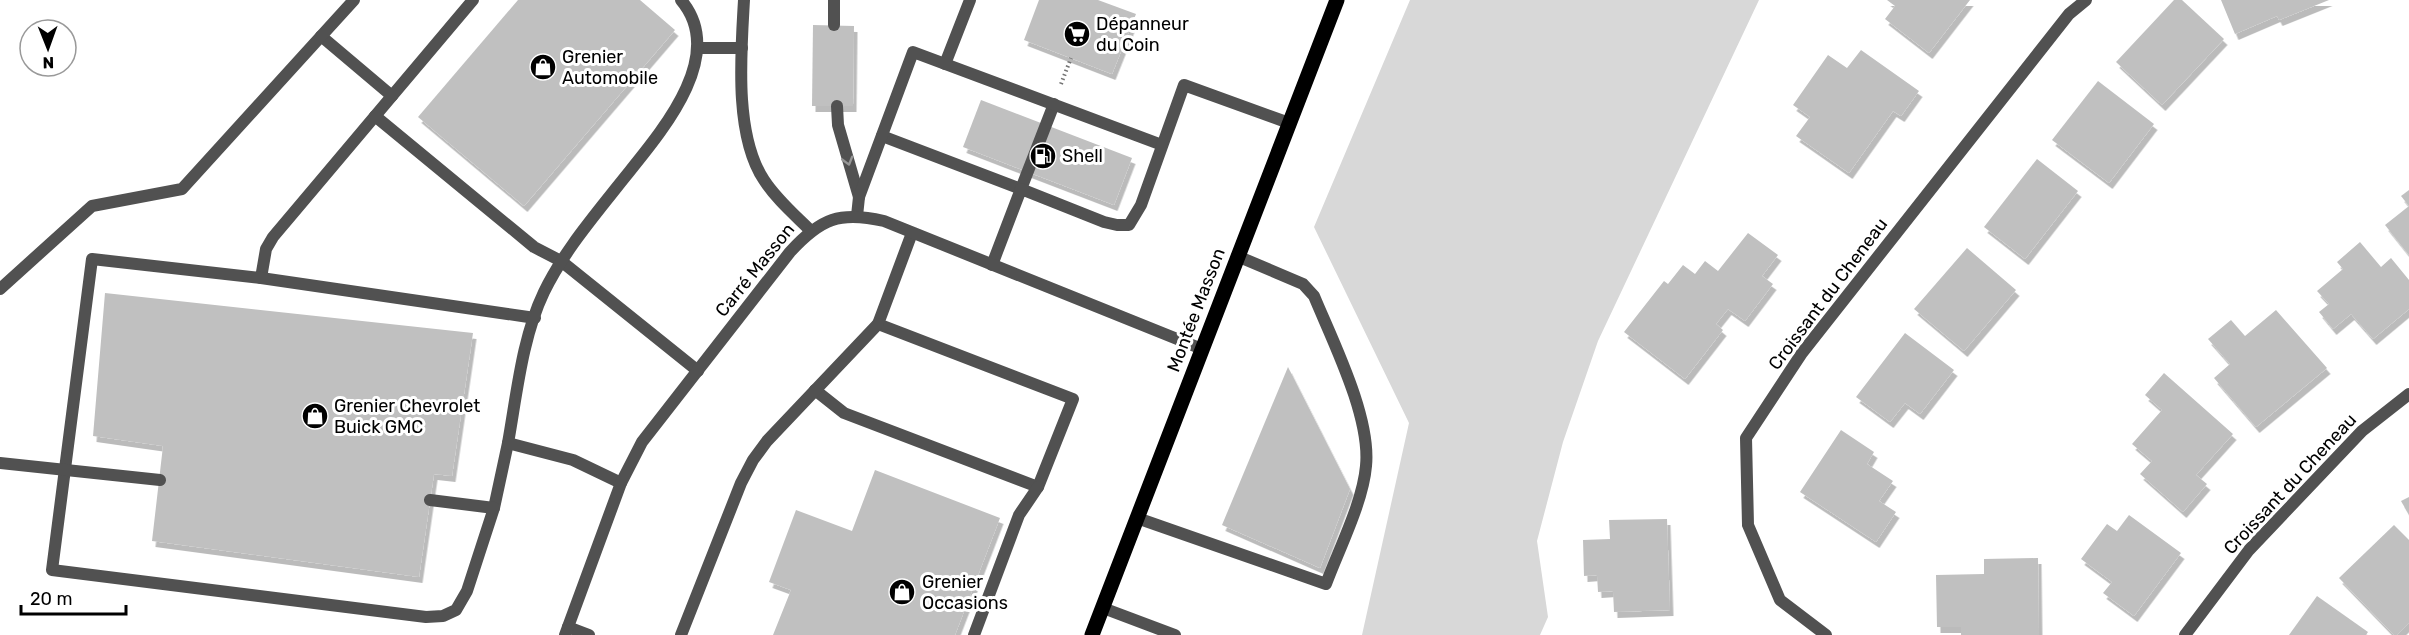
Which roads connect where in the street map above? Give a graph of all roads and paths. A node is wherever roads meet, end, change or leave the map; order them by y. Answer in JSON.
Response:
{"nodes":[{"id":1,"x":354,"y":0,"type":"edge"},
{"id":2,"x":473,"y":0,"type":"edge"},
{"id":3,"x":681,"y":0,"type":"edge"},
{"id":4,"x":744,"y":0,"type":"edge"},
{"id":5,"x":834,"y":0,"type":"edge"},
{"id":6,"x":970,"y":0,"type":"edge"},
{"id":7,"x":1337,"y":0,"type":"edge"},
{"id":8,"x":2086,"y":0,"type":"edge"},
{"id":9,"x":834,"y":26,"type":"dead end"},
{"id":10,"x":321,"y":36,"type":"junction"},
{"id":11,"x":697,"y":48,"type":"junction"},
{"id":12,"x":742,"y":48,"type":"junction"},
{"id":13,"x":945,"y":64,"type":"junction"},
{"id":14,"x":392,"y":96,"type":"junction"},
{"id":15,"x":1054,"y":104,"type":"junction"},
{"id":16,"x":837,"y":106,"type":"dead end"},
{"id":17,"x":375,"y":116,"type":"junction"},
{"id":18,"x":1289,"y":123,"type":"junction"},
{"id":19,"x":882,"y":136,"type":"junction"},
{"id":20,"x":1162,"y":145,"type":"junction"},
{"id":21,"x":1021,"y":189,"type":"junction"},
{"id":22,"x":859,"y":197,"type":"junction"},
{"id":23,"x":857,"y":216,"type":"junction"},
{"id":24,"x":811,"y":231,"type":"junction"},
{"id":25,"x":912,"y":233,"type":"junction"},
{"id":26,"x":1237,"y":255,"type":"junction"},
{"id":27,"x":561,"y":261,"type":"junction"},
{"id":28,"x":992,"y":265,"type":"junction"},
{"id":29,"x":261,"y":278,"type":"junction"},
{"id":30,"x":0,"y":289,"type":"edge"},
{"id":31,"x":535,"y":318,"type":"junction"},
{"id":32,"x":878,"y":324,"type":"junction"},
{"id":33,"x":1202,"y":349,"type":"junction"},
{"id":34,"x":698,"y":371,"type":"junction"},
{"id":35,"x":815,"y":390,"type":"junction"},
{"id":36,"x":2409,"y":394,"type":"edge"},
{"id":37,"x":508,"y":443,"type":"junction"},
{"id":38,"x":0,"y":463,"type":"edge"},
{"id":39,"x":65,"y":470,"type":"junction"},
{"id":40,"x":160,"y":480,"type":"dead end"},
{"id":41,"x":621,"y":483,"type":"junction"},
{"id":42,"x":1038,"y":487,"type":"junction"},
{"id":43,"x":430,"y":500,"type":"dead end"},
{"id":44,"x":494,"y":508,"type":"junction"},
{"id":45,"x":1137,"y":518,"type":"junction"},
{"id":46,"x":1102,"y":608,"type":"junction"},
{"id":47,"x":566,"y":631,"type":"edge"},
{"id":48,"x":589,"y":635,"type":"edge"},
{"id":49,"x":681,"y":635,"type":"edge"},
{"id":50,"x":974,"y":635,"type":"edge"},
{"id":51,"x":1092,"y":635,"type":"edge"},
{"id":52,"x":1176,"y":635,"type":"edge"},
{"id":53,"x":1826,"y":635,"type":"edge"},
{"id":54,"x":2185,"y":635,"type":"edge"}],
"edges":[{"from":1,"to":10,"type":"street"},
{"from":2,"to":14,"type":"street"},
{"from":3,"to":11,"type":"street"},
{"from":4,"to":12,"type":"street"},
{"from":5,"to":9,"type":"street"},
{"from":6,"to":13,"type":"street"},
{"from":7,"to":18,"type":"main road","name":"Montée Masson"},
{"from":8,"to":53,"type":"street","name":"Croissant du Cheneau"},
{"from":10,"to":14,"type":"street"},
{"from":10,"to":30,"type":"street"},
{"from":11,"to":12,"type":"street"},
{"from":11,"to":27,"type":"street"},
{"from":12,"to":24,"type":"street"},
{"from":13,"to":15,"type":"street"},
{"from":13,"to":19,"type":"street"},
{"from":14,"to":17,"type":"street"},
{"from":15,"to":20,"type":"street"},
{"from":15,"to":21,"type":"street"},
{"from":16,"to":22,"type":"street","one_way":true},
{"from":17,"to":27,"type":"street"},
{"from":17,"to":29,"type":"street"},
{"from":18,"to":20,"type":"street"},
{"from":18,"to":26,"type":"main road","name":"Montée Masson"},
{"from":19,"to":21,"type":"street"},
{"from":19,"to":22,"type":"street"},
{"from":20,"to":21,"type":"street"},
{"from":21,"to":28,"type":"street"},
{"from":22,"to":23,"type":"street"},
{"from":23,"to":24,"type":"street","name":"Carré Masson"},
{"from":23,"to":25,"type":"street","name":"Carré Masson"},
{"from":24,"to":34,"type":"street","name":"Carré Masson"},
{"from":25,"to":28,"type":"street","name":"Carré Masson"},
{"from":25,"to":32,"type":"street"},
{"from":26,"to":33,"type":"main road","name":"Montée Masson"},
{"from":26,"to":45,"type":"street"},
{"from":27,"to":31,"type":"street"},
{"from":27,"to":34,"type":"street"},
{"from":28,"to":33,"type":"street","name":"Carré Masson"},
{"from":29,"to":31,"type":"street"},
{"from":29,"to":39,"type":"street"},
{"from":31,"to":37,"type":"street"},
{"from":32,"to":35,"type":"street"},
{"from":32,"to":42,"type":"street"},
{"from":33,"to":45,"type":"main road","name":"Montée Masson"},
{"from":34,"to":41,"type":"street","name":"Carré Masson"},
{"from":35,"to":42,"type":"street"},
{"from":35,"to":49,"type":"street"},
{"from":36,"to":54,"type":"street","name":"Croissant du Cheneau"},
{"from":37,"to":41,"type":"street"},
{"from":37,"to":44,"type":"street"},
{"from":38,"to":39,"type":"street"},
{"from":39,"to":40,"type":"street"},
{"from":39,"to":44,"type":"street"},
{"from":41,"to":47,"type":"street","name":"Carré Masson"},
{"from":42,"to":50,"type":"street"},
{"from":43,"to":44,"type":"street"},
{"from":45,"to":46,"type":"main road","name":"Montée Masson"},
{"from":46,"to":51,"type":"main road","name":"Montée Masson"},
{"from":46,"to":52,"type":"street"},
{"from":47,"to":48,"type":"street"}]}
